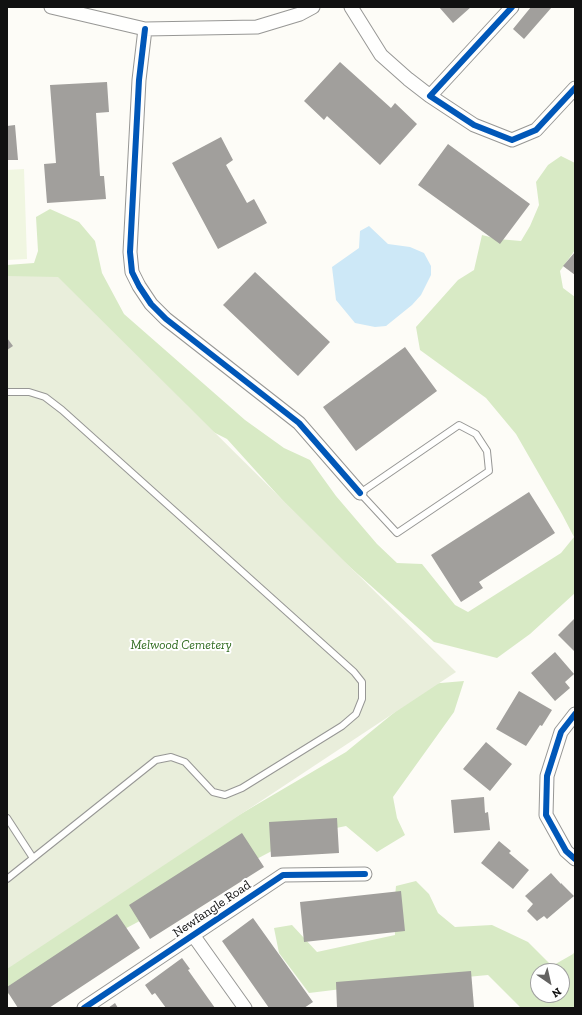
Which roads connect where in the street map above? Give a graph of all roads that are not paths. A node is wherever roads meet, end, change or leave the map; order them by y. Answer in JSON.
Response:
{"nodes":[{"id":1,"x":51,"y":7,"type":"edge"},
{"id":2,"x":314,"y":7,"type":"edge"},
{"id":3,"x":352,"y":7,"type":"edge"},
{"id":4,"x":512,"y":7,"type":"edge"},
{"id":5,"x":145,"y":29,"type":"junction"},
{"id":6,"x":575,"y":88,"type":"edge"},
{"id":7,"x":430,"y":96,"type":"junction"},
{"id":8,"x":7,"y":392,"type":"edge"},
{"id":9,"x":360,"y":493,"type":"junction"},
{"id":10,"x":575,"y":714,"type":"edge"},
{"id":11,"x":7,"y":818,"type":"edge"},
{"id":12,"x":33,"y":858,"type":"junction"},
{"id":13,"x":575,"y":859,"type":"edge"},
{"id":14,"x":366,"y":874,"type":"dead end"},
{"id":15,"x":7,"y":879,"type":"edge"},
{"id":16,"x":193,"y":935,"type":"junction"},
{"id":17,"x":84,"y":1008,"type":"edge"},
{"id":18,"x":245,"y":1008,"type":"edge"}],
"edges":[{"from":1,"to":5,"type":"street"},
{"from":2,"to":5,"type":"street"},
{"from":3,"to":7,"type":"street"},
{"from":4,"to":7,"type":"street"},
{"from":5,"to":9,"type":"street"},
{"from":6,"to":7,"type":"street"},
{"from":8,"to":12,"type":"lane"},
{"from":9,"to":9,"type":"lane"},
{"from":10,"to":13,"type":"street"},
{"from":11,"to":12,"type":"lane"},
{"from":12,"to":15,"type":"lane"},
{"from":14,"to":16,"type":"street","name":"Newfangle Road"},
{"from":16,"to":17,"type":"street","name":"Newfangle Road"},
{"from":16,"to":18,"type":"street"}]}
